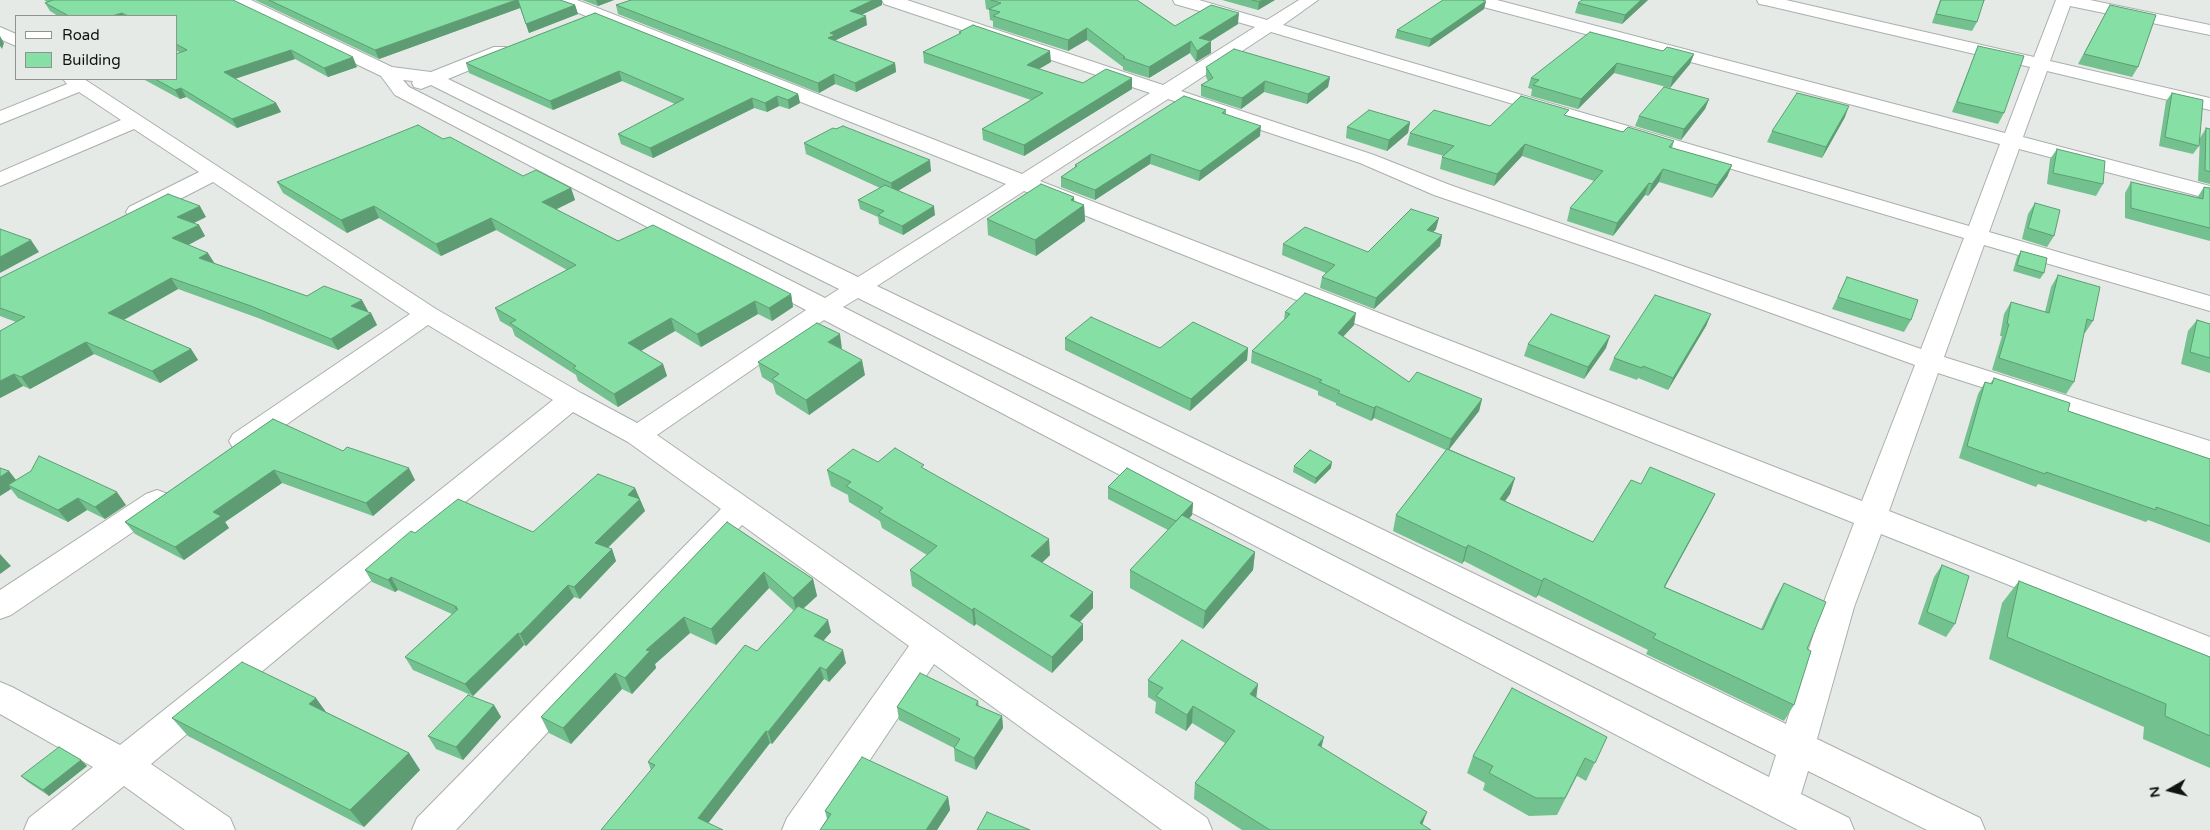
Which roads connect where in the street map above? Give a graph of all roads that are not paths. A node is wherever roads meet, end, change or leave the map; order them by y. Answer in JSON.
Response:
{"nodes":[{"id":1,"x":238,"y":0,"type":"edge"},
{"id":2,"x":562,"y":0,"type":"edge"},
{"id":3,"x":890,"y":0,"type":"edge"},
{"id":4,"x":1181,"y":0,"type":"edge"},
{"id":5,"x":1310,"y":0,"type":"edge"},
{"id":6,"x":1478,"y":0,"type":"edge"},
{"id":7,"x":1764,"y":0,"type":"edge"},
{"id":8,"x":2065,"y":0,"type":"edge"},
{"id":9,"x":625,"y":3,"type":"edge"},
{"id":10,"x":597,"y":14,"type":"junction"},
{"id":11,"x":569,"y":24,"type":"edge"},
{"id":12,"x":1272,"y":25,"type":"junction"},
{"id":13,"x":2210,"y":30,"type":"edge"},
{"id":14,"x":514,"y":46,"type":"edge"},
{"id":15,"x":2040,"y":65,"type":"junction"},
{"id":16,"x":431,"y":78,"type":"junction"},
{"id":17,"x":76,"y":82,"type":"edge"},
{"id":18,"x":395,"y":82,"type":"junction"},
{"id":19,"x":1168,"y":92,"type":"junction"},
{"id":20,"x":2210,"y":104,"type":"edge"},
{"id":21,"x":0,"y":118,"type":"edge"},
{"id":22,"x":135,"y":121,"type":"junction"},
{"id":23,"x":2011,"y":142,"type":"junction"},
{"id":24,"x":214,"y":173,"type":"junction"},
{"id":25,"x":0,"y":180,"type":"edge"},
{"id":26,"x":1024,"y":182,"type":"junction"},
{"id":27,"x":2210,"y":193,"type":"edge"},
{"id":28,"x":121,"y":221,"type":"edge"},
{"id":29,"x":1976,"y":236,"type":"junction"},
{"id":30,"x":859,"y":287,"type":"junction"},
{"id":31,"x":2210,"y":304,"type":"edge"},
{"id":32,"x":824,"y":309,"type":"junction"},
{"id":33,"x":427,"y":314,"type":"junction"},
{"id":34,"x":1930,"y":361,"type":"junction"},
{"id":35,"x":570,"y":399,"type":"junction"},
{"id":36,"x":638,"y":435,"type":"junction"},
{"id":37,"x":2210,"y":451,"type":"edge"},
{"id":38,"x":226,"y":453,"type":"edge"},
{"id":39,"x":177,"y":487,"type":"edge"},
{"id":40,"x":740,"y":508,"type":"junction"},
{"id":41,"x":1872,"y":517,"type":"junction"},
{"id":42,"x":0,"y":606,"type":"edge"},
{"id":43,"x":930,"y":642,"type":"junction"},
{"id":44,"x":2210,"y":651,"type":"edge"},
{"id":45,"x":0,"y":697,"type":"edge"},
{"id":46,"x":1796,"y":747,"type":"junction"},
{"id":47,"x":122,"y":764,"type":"junction"},
{"id":48,"x":1780,"y":803,"type":"junction"},
{"id":49,"x":1177,"y":825,"type":"edge"},
{"id":50,"x":43,"y":830,"type":"edge"},
{"id":51,"x":216,"y":830,"type":"edge"},
{"id":52,"x":431,"y":830,"type":"edge"},
{"id":53,"x":801,"y":830,"type":"edge"},
{"id":54,"x":1835,"y":830,"type":"edge"},
{"id":55,"x":1966,"y":830,"type":"edge"}],
"edges":[{"from":1,"to":18,"type":"street"},
{"from":2,"to":10,"type":"street"},
{"from":3,"to":19,"type":"street"},
{"from":4,"to":12,"type":"street"},
{"from":5,"to":12,"type":"street"},
{"from":6,"to":23,"type":"street"},
{"from":7,"to":15,"type":"street"},
{"from":8,"to":13,"type":"street"},
{"from":8,"to":15,"type":"street"},
{"from":9,"to":10,"type":"street"},
{"from":10,"to":11,"type":"street"},
{"from":10,"to":26,"type":"street"},
{"from":12,"to":19,"type":"street"},
{"from":12,"to":29,"type":"street"},
{"from":14,"to":16,"type":"street"},
{"from":15,"to":20,"type":"street"},
{"from":15,"to":23,"type":"street"},
{"from":16,"to":18,"type":"street"},
{"from":16,"to":30,"type":"street"},
{"from":17,"to":21,"type":"street"},
{"from":17,"to":22,"type":"street"},
{"from":18,"to":32,"type":"street"},
{"from":19,"to":26,"type":"street"},
{"from":19,"to":34,"type":"street"},
{"from":22,"to":24,"type":"street"},
{"from":22,"to":25,"type":"street"},
{"from":23,"to":27,"type":"street"},
{"from":23,"to":29,"type":"street"},
{"from":24,"to":28,"type":"street"},
{"from":24,"to":33,"type":"street"},
{"from":26,"to":30,"type":"street"},
{"from":26,"to":41,"type":"street"},
{"from":29,"to":31,"type":"street"},
{"from":29,"to":34,"type":"street"},
{"from":30,"to":32,"type":"street"},
{"from":30,"to":46,"type":"street"},
{"from":32,"to":36,"type":"street"},
{"from":32,"to":48,"type":"street"},
{"from":33,"to":35,"type":"street"},
{"from":33,"to":38,"type":"street"},
{"from":34,"to":37,"type":"street"},
{"from":34,"to":41,"type":"street"},
{"from":35,"to":36,"type":"street"},
{"from":35,"to":47,"type":"street"},
{"from":36,"to":40,"type":"street"},
{"from":39,"to":42,"type":"street"},
{"from":40,"to":43,"type":"street"},
{"from":40,"to":52,"type":"street"},
{"from":41,"to":44,"type":"street"},
{"from":41,"to":46,"type":"street"},
{"from":43,"to":49,"type":"street"},
{"from":43,"to":53,"type":"street"},
{"from":45,"to":47,"type":"street"},
{"from":46,"to":48,"type":"street"},
{"from":46,"to":55,"type":"street"},
{"from":47,"to":50,"type":"street"},
{"from":47,"to":51,"type":"street"},
{"from":48,"to":54,"type":"street"}]}
